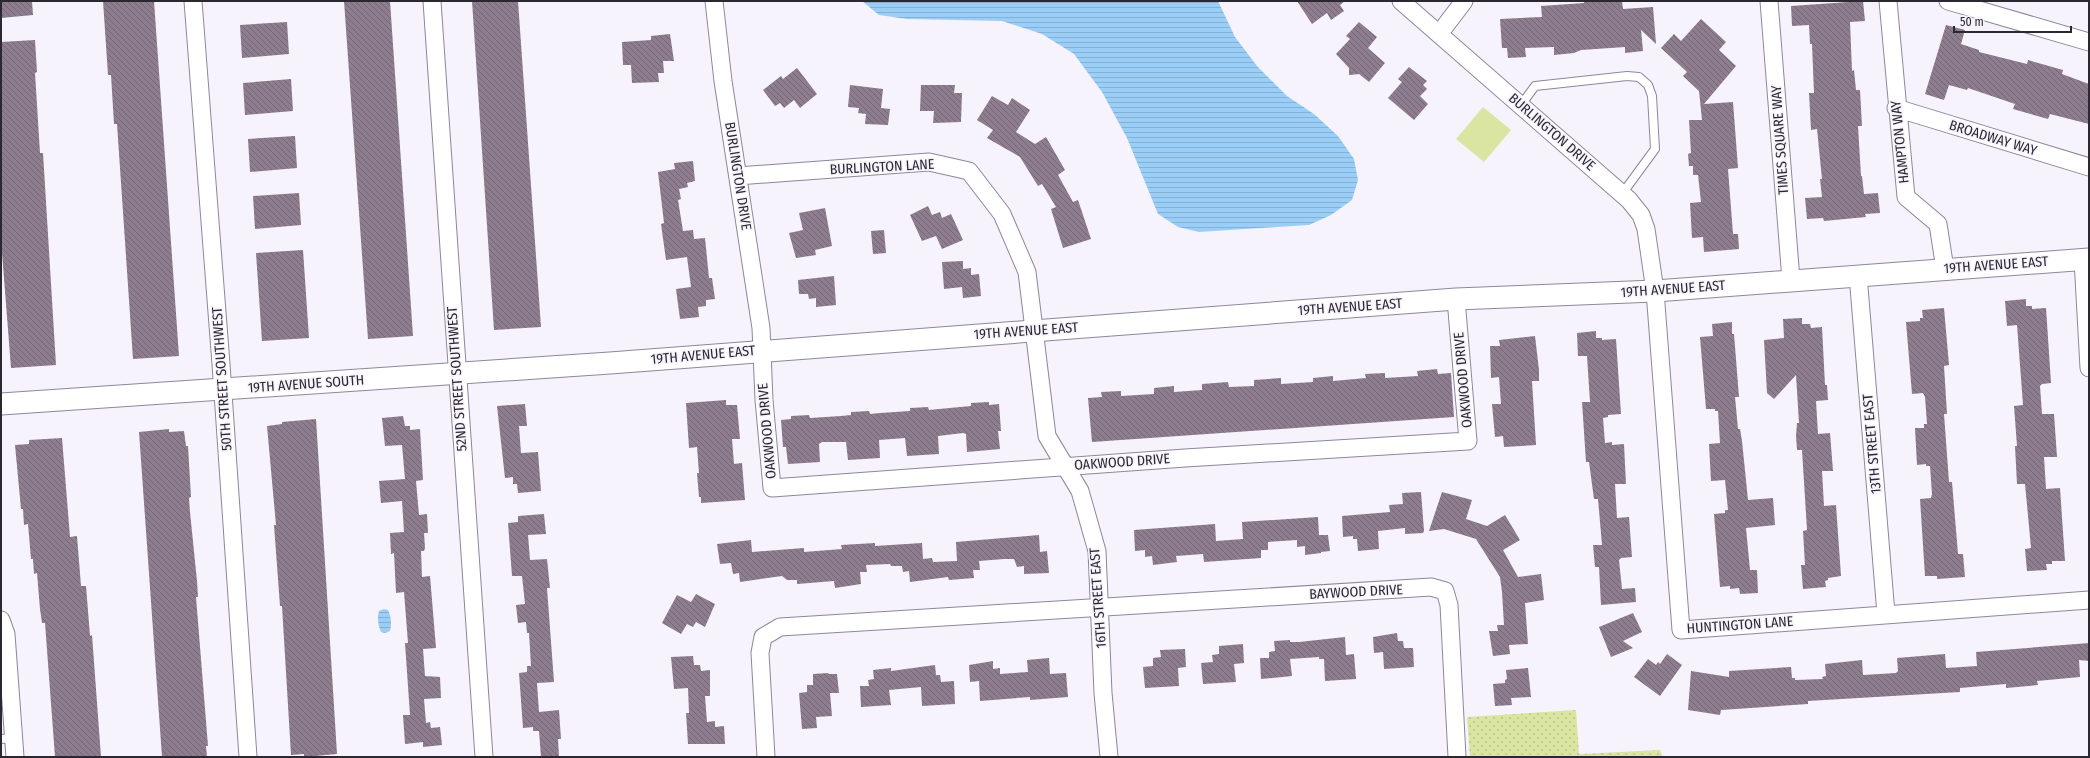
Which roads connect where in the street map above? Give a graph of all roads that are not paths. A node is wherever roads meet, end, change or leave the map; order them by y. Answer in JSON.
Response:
{"nodes":[{"id":1,"x":193,"y":1,"type":"edge"},
{"id":2,"x":432,"y":1,"type":"edge"},
{"id":3,"x":714,"y":1,"type":"edge"},
{"id":4,"x":1401,"y":1,"type":"edge"},
{"id":5,"x":1464,"y":1,"type":"edge"},
{"id":6,"x":1769,"y":1,"type":"edge"},
{"id":7,"x":1888,"y":1,"type":"edge"},
{"id":8,"x":1948,"y":1,"type":"edge"},
{"id":9,"x":1439,"y":34,"type":"junction"},
{"id":10,"x":2089,"y":42,"type":"edge"},
{"id":11,"x":1521,"y":105,"type":"junction"},
{"id":12,"x":1896,"y":108,"type":"junction"},
{"id":13,"x":2089,"y":167,"type":"edge"},
{"id":14,"x":738,"y":176,"type":"junction"},
{"id":15,"x":1622,"y":194,"type":"junction"},
{"id":16,"x":2086,"y":259,"type":"edge"},
{"id":17,"x":1945,"y":269,"type":"junction"},
{"id":18,"x":1858,"y":275,"type":"junction"},
{"id":19,"x":1791,"y":280,"type":"junction"},
{"id":20,"x":1655,"y":291,"type":"junction"},
{"id":21,"x":1456,"y":299,"type":"junction"},
{"id":22,"x":1033,"y":330,"type":"junction"},
{"id":23,"x":762,"y":350,"type":"junction"},
{"id":24,"x":610,"y":363,"type":"joint"},
{"id":25,"x":2089,"y":368,"type":"edge"},
{"id":26,"x":457,"y":373,"type":"junction"},
{"id":27,"x":223,"y":390,"type":"junction"},
{"id":28,"x":1,"y":404,"type":"edge"},
{"id":29,"x":1065,"y":466,"type":"junction"},
{"id":30,"x":2089,"y":600,"type":"edge"},
{"id":31,"x":1099,"y":608,"type":"junction"},
{"id":32,"x":1886,"y":614,"type":"junction"},
{"id":33,"x":1,"y":620,"type":"edge"},
{"id":34,"x":5,"y":681,"type":"edge"},
{"id":35,"x":8,"y":738,"type":"edge"},
{"id":36,"x":15,"y":757,"type":"edge"},
{"id":37,"x":248,"y":757,"type":"edge"},
{"id":38,"x":484,"y":757,"type":"edge"},
{"id":39,"x":766,"y":757,"type":"edge"},
{"id":40,"x":1109,"y":757,"type":"edge"},
{"id":41,"x":1457,"y":757,"type":"edge"}],
"edges":[{"from":1,"to":27,"type":"street","name":"50TH STREET SOUTHWEST"},
{"from":2,"to":26,"type":"street","name":"52ND STREET SOUTHWEST"},
{"from":3,"to":14,"type":"street","name":"BURLINGTON DRIVE"},
{"from":4,"to":9,"type":"street","name":"BURLINGTON DRIVE"},
{"from":5,"to":9,"type":"street"},
{"from":6,"to":19,"type":"street","name":"TIMES SQUARE WAY"},
{"from":7,"to":12,"type":"street","name":"HAMPTON WAY"},
{"from":8,"to":10,"type":"street"},
{"from":9,"to":11,"type":"street","name":"BURLINGTON DRIVE"},
{"from":11,"to":15,"type":"street","name":"BURLINGTON DRIVE"},
{"from":11,"to":15,"type":"lane"},
{"from":12,"to":13,"type":"street","name":"BROADWAY WAY"},
{"from":12,"to":17,"type":"street","name":"HAMPTON WAY"},
{"from":14,"to":22,"type":"street","name":"BURLINGTON LANE"},
{"from":14,"to":23,"type":"street","name":"BURLINGTON DRIVE"},
{"from":15,"to":20,"type":"street","name":"BURLINGTON DRIVE"},
{"from":16,"to":17,"type":"street","name":"19TH AVENUE EAST"},
{"from":16,"to":25,"type":"street"},
{"from":17,"to":18,"type":"street","name":"19TH AVENUE EAST"},
{"from":18,"to":19,"type":"street","name":"19TH AVENUE EAST"},
{"from":18,"to":32,"type":"street","name":"13TH STREET EAST"},
{"from":19,"to":20,"type":"street","name":"19TH AVENUE EAST"},
{"from":20,"to":21,"type":"street","name":"19TH AVENUE EAST"},
{"from":20,"to":32,"type":"street","name":"HUNTINGTON LANE"},
{"from":21,"to":22,"type":"street","name":"19TH AVENUE EAST"},
{"from":21,"to":29,"type":"street","name":"OAKWOOD DRIVE"},
{"from":22,"to":23,"type":"street","name":"19TH AVENUE EAST"},
{"from":22,"to":29,"type":"street","name":"16TH STREET EAST"},
{"from":23,"to":24,"type":"street","name":"19TH AVENUE EAST"},
{"from":23,"to":29,"type":"street","name":"OAKWOOD DRIVE"},
{"from":24,"to":26,"type":"street","name":"19TH AVENUE SOUTH"},
{"from":26,"to":27,"type":"street","name":"19TH AVENUE SOUTH"},
{"from":26,"to":38,"type":"street","name":"52ND STREET SOUTHWEST"},
{"from":27,"to":28,"type":"street","name":"19TH AVENUE SOUTH"},
{"from":27,"to":37,"type":"street","name":"50TH STREET SOUTHWEST"},
{"from":29,"to":31,"type":"street","name":"16TH STREET EAST"},
{"from":30,"to":32,"type":"street","name":"HUNTINGTON LANE"},
{"from":31,"to":39,"type":"street"},
{"from":31,"to":40,"type":"street","name":"16TH STREET EAST"},
{"from":31,"to":41,"type":"street","name":"BAYWOOD DRIVE"},
{"from":33,"to":34,"type":"street"},
{"from":34,"to":35,"type":"street"},
{"from":35,"to":36,"type":"street"}]}
